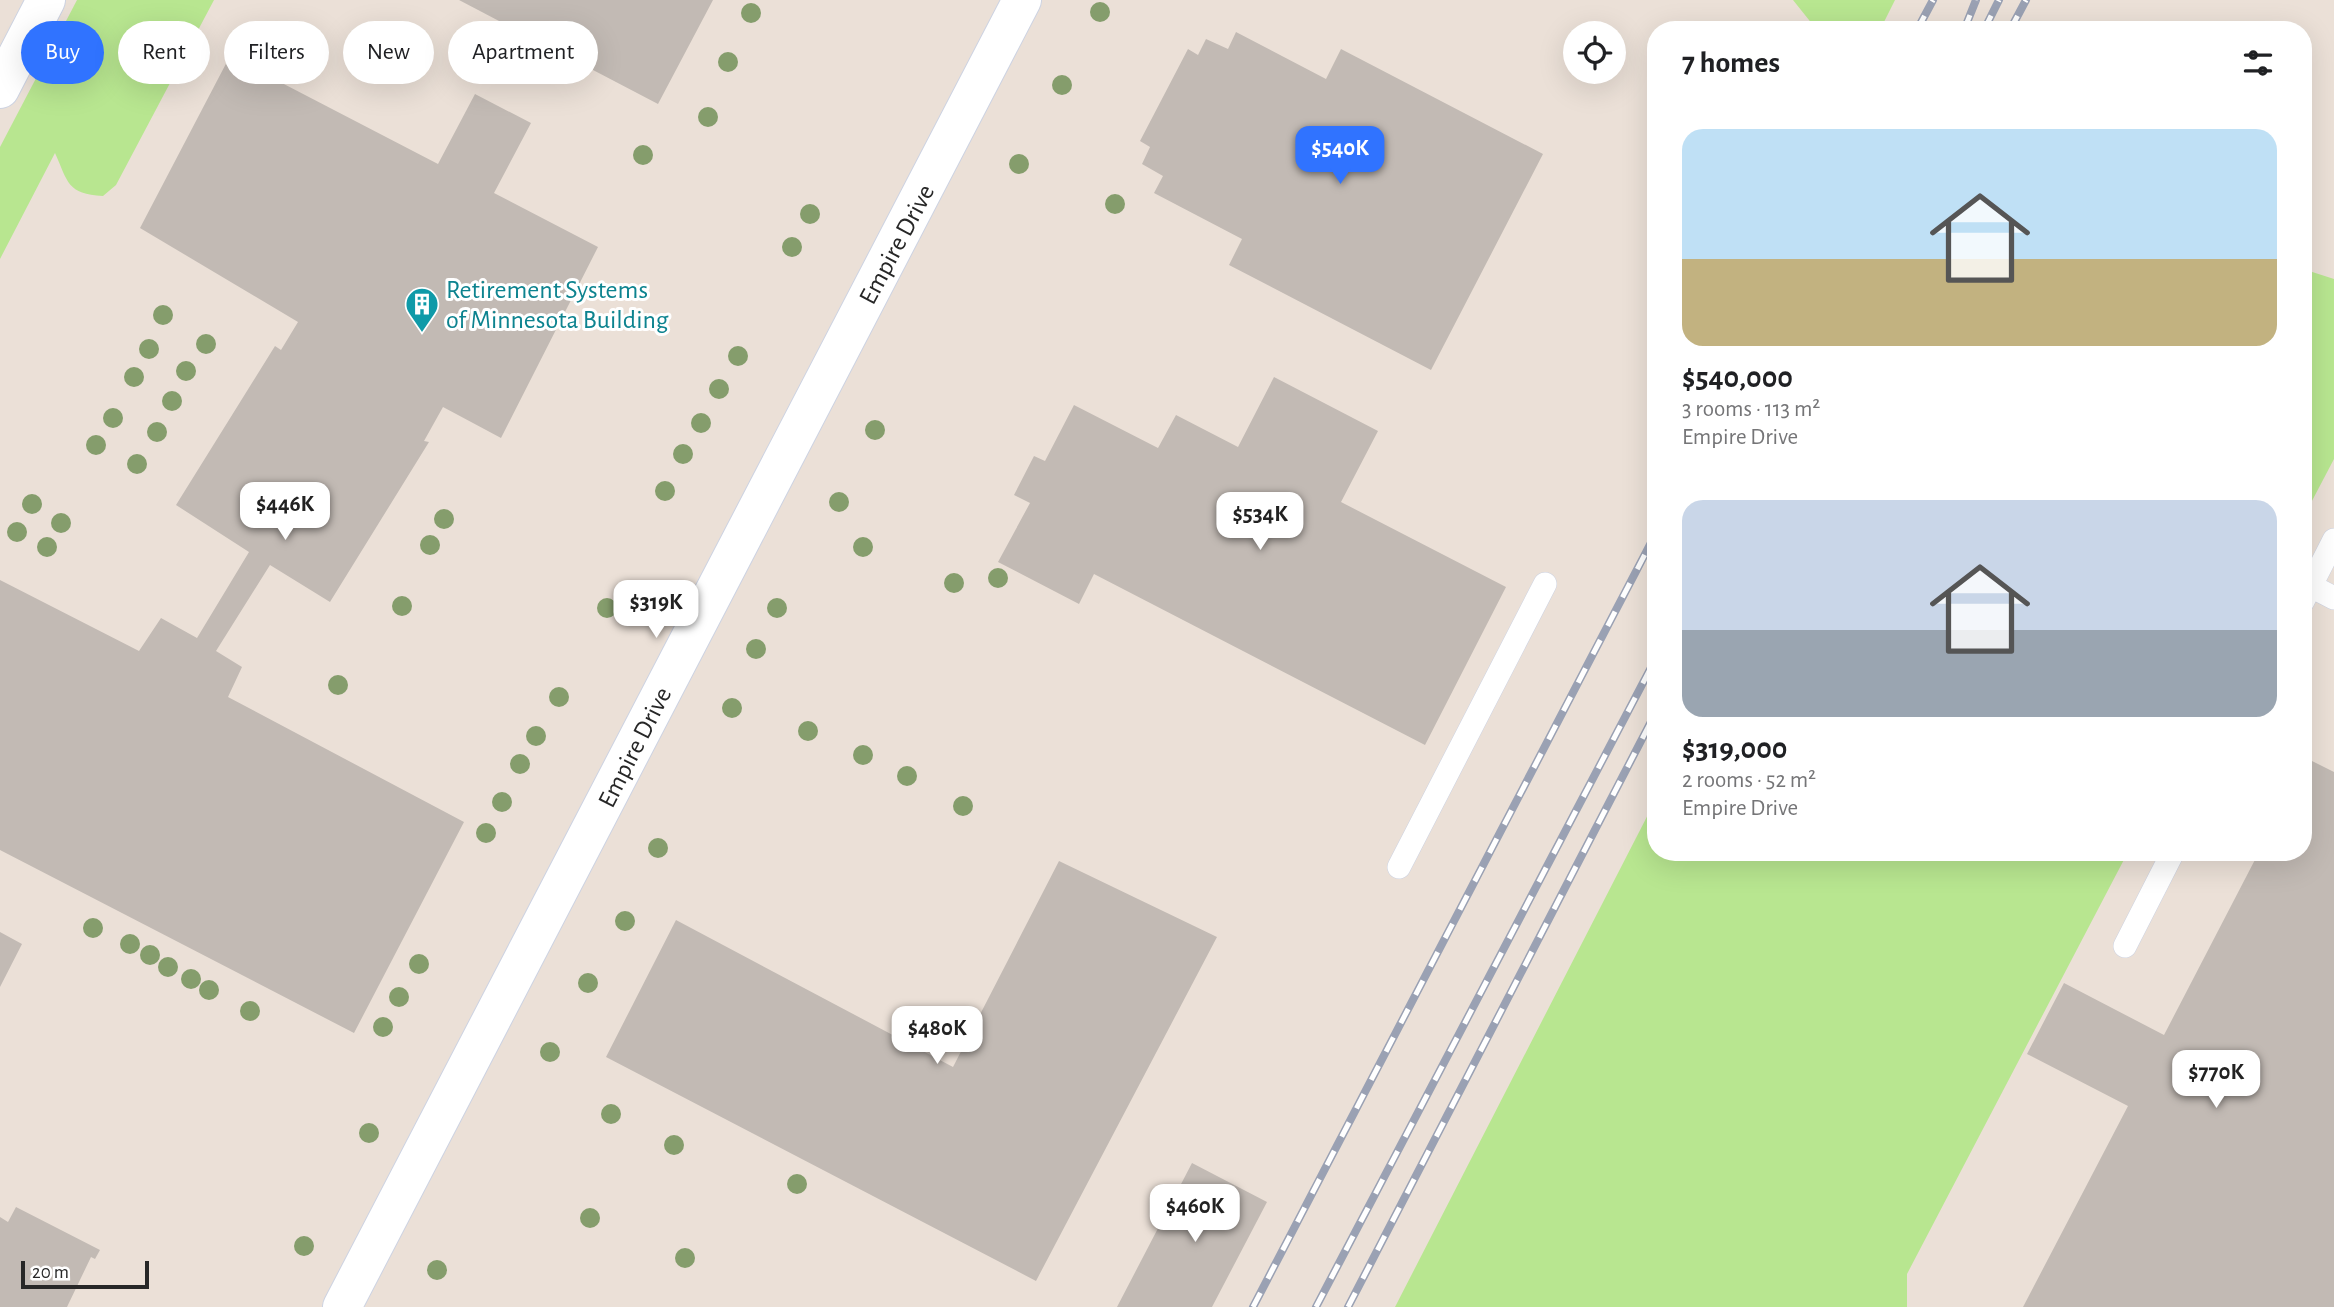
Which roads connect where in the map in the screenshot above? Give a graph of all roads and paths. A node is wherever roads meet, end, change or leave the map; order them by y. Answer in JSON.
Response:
{"nodes":[{"id":1,"x":46,"y":0,"type":"edge"},
{"id":2,"x":1022,"y":0,"type":"edge"},
{"id":3,"x":0,"y":89,"type":"edge"},
{"id":4,"x":2334,"y":540,"type":"edge"},
{"id":5,"x":1545,"y":584,"type":"dead end"},
{"id":6,"x":2312,"y":584,"type":"edge"},
{"id":7,"x":2312,"y":595,"type":"edge"},
{"id":8,"x":2334,"y":597,"type":"edge"},
{"id":9,"x":2168,"y":861,"type":"edge"},
{"id":10,"x":1399,"y":867,"type":"dead end"},
{"id":11,"x":2125,"y":946,"type":"dead end"},
{"id":12,"x":342,"y":1307,"type":"edge"}],
"edges":[{"from":1,"to":3,"type":"street"},
{"from":2,"to":12,"type":"street","name":"Empire Drive"},
{"from":4,"to":6,"type":"lane"},
{"from":5,"to":10,"type":"lane"},
{"from":7,"to":8,"type":"lane"},
{"from":9,"to":11,"type":"lane"}]}
